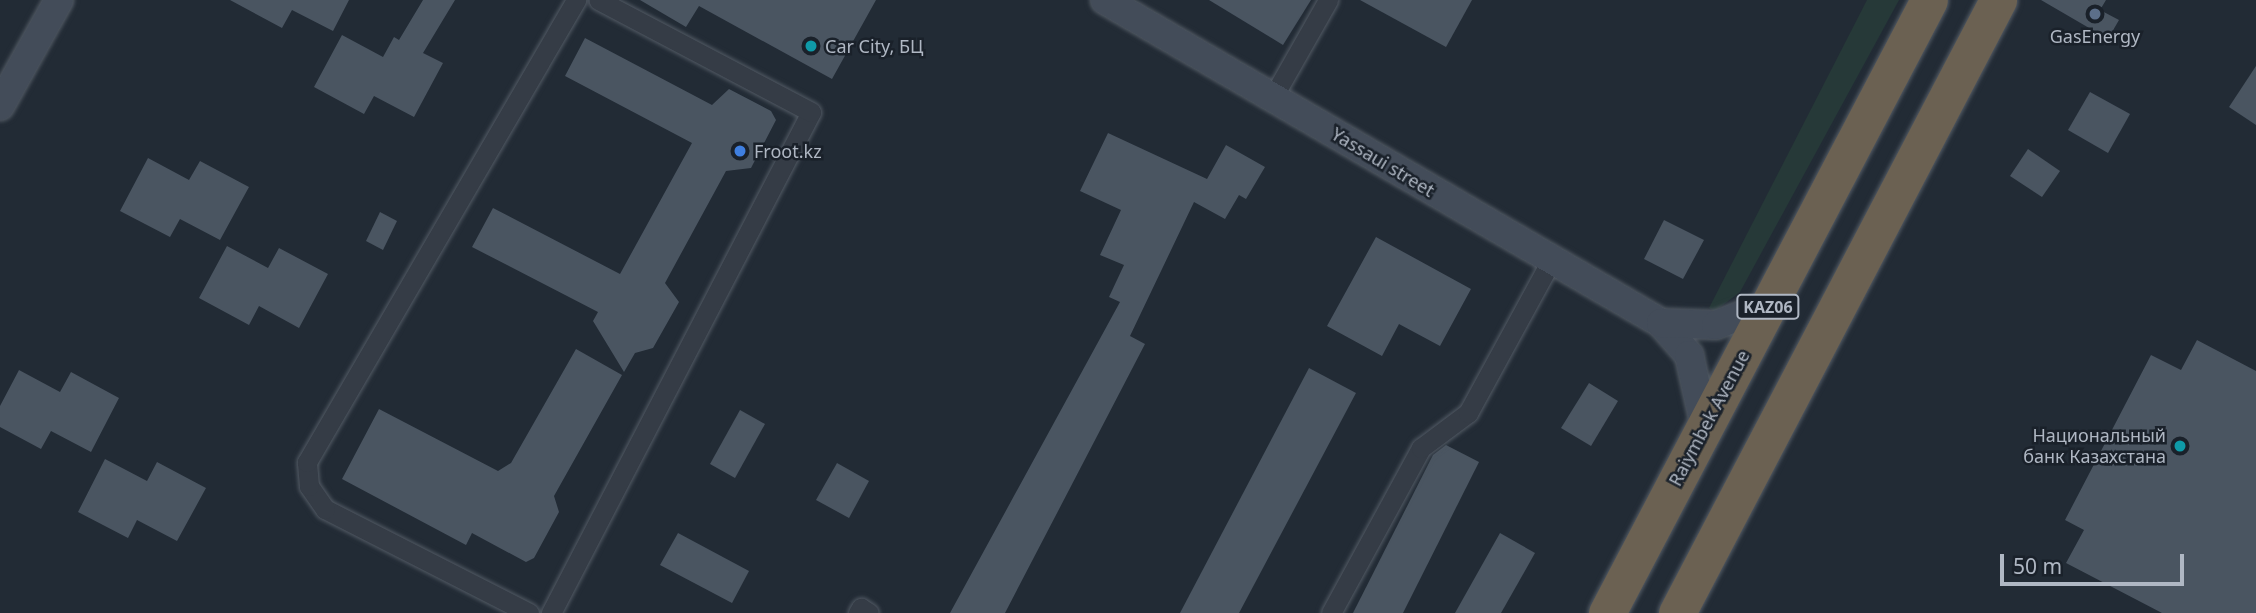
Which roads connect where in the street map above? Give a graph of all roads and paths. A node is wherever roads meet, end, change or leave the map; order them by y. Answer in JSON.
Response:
{"nodes":[{"id":1,"x":59,"y":0,"type":"edge"},
{"id":2,"x":576,"y":0,"type":"edge"},
{"id":3,"x":599,"y":0,"type":"edge"},
{"id":4,"x":1105,"y":0,"type":"edge"},
{"id":5,"x":1328,"y":0,"type":"edge"},
{"id":6,"x":1929,"y":0,"type":"edge"},
{"id":7,"x":1998,"y":0,"type":"edge"},
{"id":8,"x":1273,"y":97,"type":"junction"},
{"id":9,"x":0,"y":106,"type":"edge"},
{"id":10,"x":1551,"y":261,"type":"junction"},
{"id":11,"x":1769,"y":304,"type":"junction"},
{"id":12,"x":1661,"y":323,"type":"junction"},
{"id":13,"x":1705,"y":426,"type":"junction"},
{"id":14,"x":529,"y":613,"type":"edge"},
{"id":15,"x":551,"y":613,"type":"edge"},
{"id":16,"x":858,"y":613,"type":"edge"},
{"id":17,"x":869,"y":613,"type":"edge"},
{"id":18,"x":1331,"y":613,"type":"edge"},
{"id":19,"x":1606,"y":613,"type":"edge"},
{"id":20,"x":1676,"y":613,"type":"edge"}],
"edges":[{"from":1,"to":9,"type":"main road"},
{"from":2,"to":14,"type":"street"},
{"from":3,"to":15,"type":"street"},
{"from":4,"to":8,"type":"main road","name":"Yassaui street"},
{"from":5,"to":8,"type":"street"},
{"from":6,"to":11,"type":"highway","name":"Raiymbek Avenue","number":"KАZ06"},
{"from":7,"to":20,"type":"highway","number":"KАZ06"},
{"from":8,"to":10,"type":"main road","name":"Yassaui street"},
{"from":10,"to":12,"type":"main road","name":"Yassaui street"},
{"from":10,"to":18,"type":"street"},
{"from":11,"to":12,"type":"main road"},
{"from":11,"to":13,"type":"highway","name":"Raiymbek Avenue","number":"KАZ06"},
{"from":12,"to":13,"type":"main road"},
{"from":13,"to":19,"type":"highway","name":"Raiymbek Avenue","number":"KАZ06"},
{"from":16,"to":17,"type":"street"}]}
